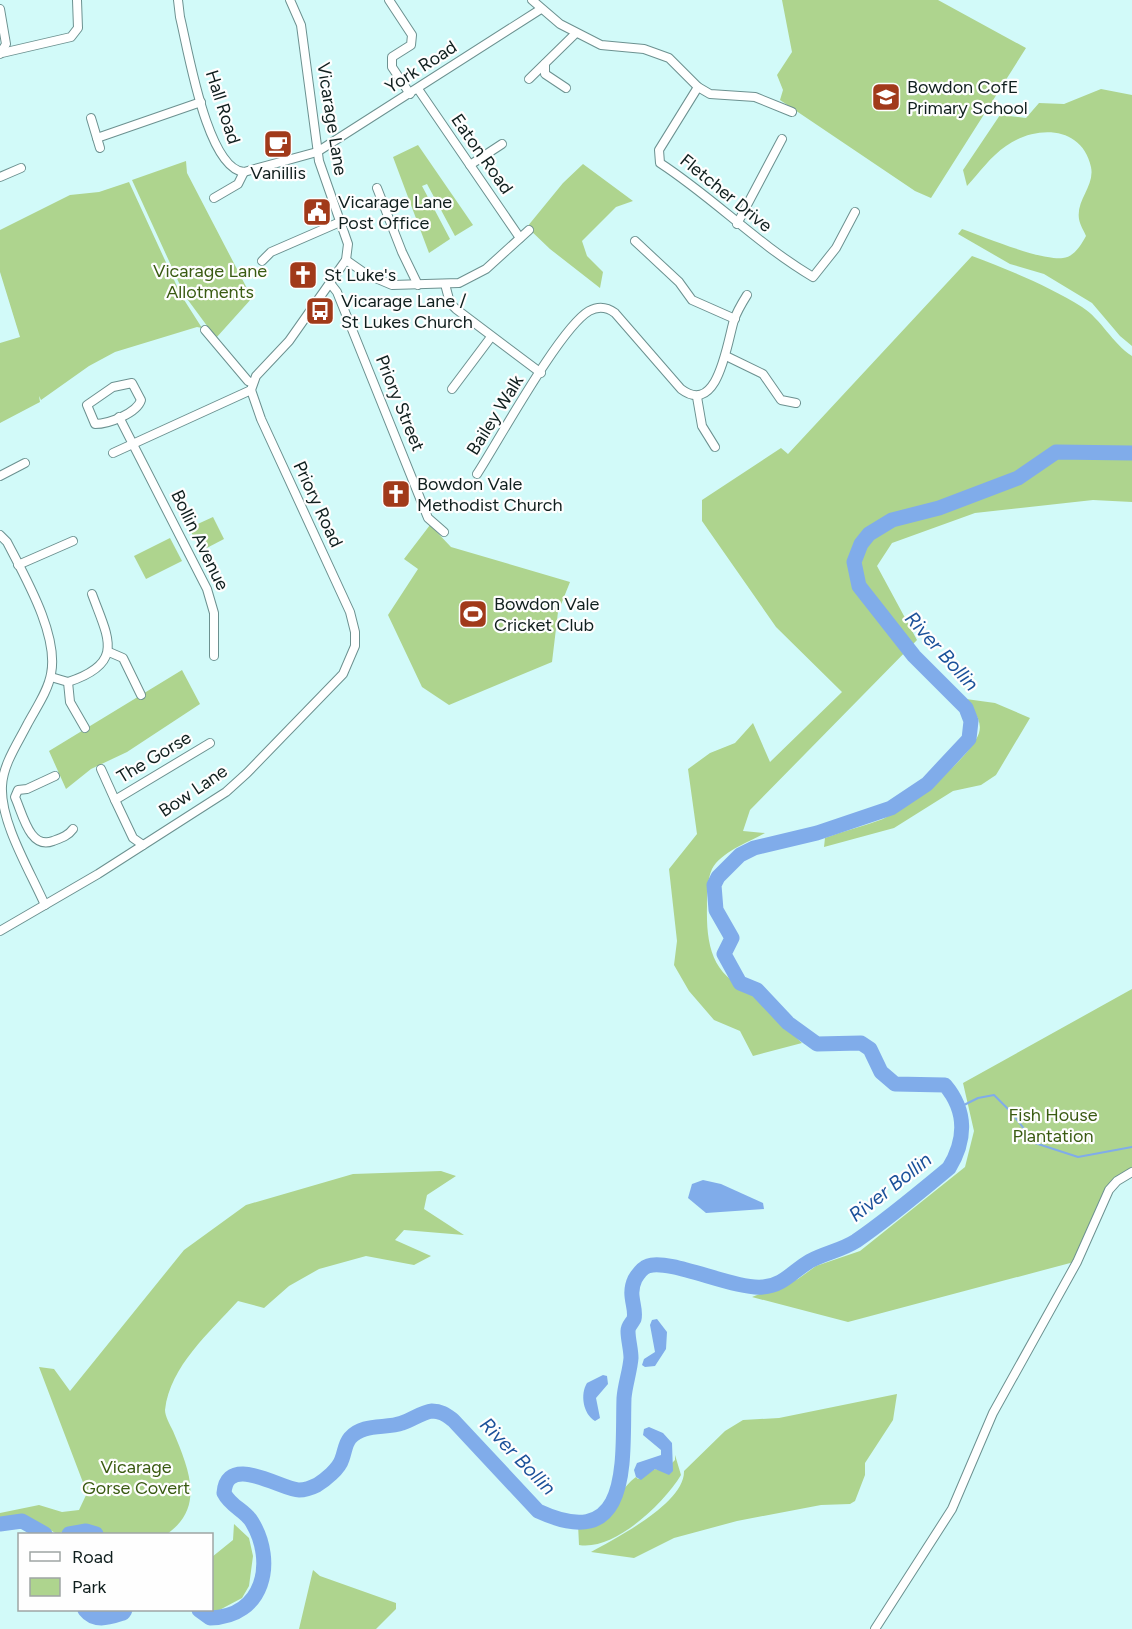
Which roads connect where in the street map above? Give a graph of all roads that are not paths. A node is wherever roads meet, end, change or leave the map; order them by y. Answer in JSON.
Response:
{"nodes":[{"id":1,"x":77,"y":0,"type":"edge"},
{"id":2,"x":178,"y":0,"type":"edge"},
{"id":3,"x":290,"y":0,"type":"edge"},
{"id":4,"x":389,"y":0,"type":"edge"},
{"id":5,"x":532,"y":0,"type":"edge"},
{"id":6,"x":0,"y":9,"type":"edge"},
{"id":7,"x":541,"y":9,"type":"junction"},
{"id":8,"x":576,"y":33,"type":"junction"},
{"id":9,"x":1,"y":53,"type":"edge"},
{"id":10,"x":545,"y":64,"type":"junction"},
{"id":11,"x":529,"y":79,"type":"dead end"},
{"id":12,"x":698,"y":87,"type":"junction"},
{"id":13,"x":566,"y":88,"type":"dead end"},
{"id":14,"x":418,"y":89,"type":"junction"},
{"id":15,"x":410,"y":94,"type":"junction"},
{"id":16,"x":201,"y":102,"type":"junction"},
{"id":17,"x":792,"y":112,"type":"dead end"},
{"id":18,"x":91,"y":118,"type":"dead end"},
{"id":19,"x":97,"y":138,"type":"junction"},
{"id":20,"x":782,"y":139,"type":"dead end"},
{"id":21,"x":502,"y":144,"type":"dead end"},
{"id":22,"x":100,"y":148,"type":"dead end"},
{"id":23,"x":317,"y":152,"type":"junction"},
{"id":24,"x":470,"y":165,"type":"junction"},
{"id":25,"x":21,"y":168,"type":"dead end"},
{"id":26,"x":244,"y":172,"type":"junction"},
{"id":27,"x":0,"y":177,"type":"edge"},
{"id":28,"x":377,"y":188,"type":"dead end"},
{"id":29,"x":214,"y":198,"type":"dead end"},
{"id":30,"x":855,"y":212,"type":"dead end"},
{"id":31,"x":340,"y":222,"type":"junction"},
{"id":32,"x":737,"y":224,"type":"junction"},
{"id":33,"x":529,"y":231,"type":"dead end"},
{"id":34,"x":520,"y":238,"type":"junction"},
{"id":35,"x":636,"y":241,"type":"dead end"},
{"id":36,"x":345,"y":260,"type":"junction"},
{"id":37,"x":262,"y":261,"type":"dead end"},
{"id":38,"x":330,"y":283,"type":"junction"},
{"id":39,"x":445,"y":284,"type":"junction"},
{"id":40,"x":418,"y":285,"type":"junction"},
{"id":41,"x":747,"y":295,"type":"dead end"},
{"id":42,"x":735,"y":319,"type":"junction"},
{"id":43,"x":205,"y":330,"type":"dead end"},
{"id":44,"x":491,"y":337,"type":"junction"},
{"id":45,"x":726,"y":356,"type":"junction"},
{"id":46,"x":541,"y":373,"type":"junction"},
{"id":47,"x":252,"y":387,"type":"junction"},
{"id":48,"x":452,"y":389,"type":"dead end"},
{"id":49,"x":697,"y":397,"type":"junction"},
{"id":50,"x":796,"y":403,"type":"dead end"},
{"id":51,"x":119,"y":417,"type":"junction"},
{"id":52,"x":133,"y":444,"type":"junction"},
{"id":53,"x":715,"y":447,"type":"dead end"},
{"id":54,"x":113,"y":453,"type":"dead end"},
{"id":55,"x":25,"y":463,"type":"dead end"},
{"id":56,"x":477,"y":474,"type":"dead end"},
{"id":57,"x":0,"y":476,"type":"edge"},
{"id":58,"x":444,"y":532,"type":"dead end"},
{"id":59,"x":0,"y":535,"type":"edge"},
{"id":60,"x":73,"y":541,"type":"dead end"},
{"id":61,"x":18,"y":565,"type":"junction"},
{"id":62,"x":92,"y":594,"type":"dead end"},
{"id":63,"x":356,"y":632,"type":"joint"},
{"id":64,"x":109,"y":652,"type":"junction"},
{"id":65,"x":214,"y":656,"type":"dead end"},
{"id":66,"x":51,"y":677,"type":"junction"},
{"id":67,"x":68,"y":682,"type":"junction"},
{"id":68,"x":141,"y":695,"type":"dead end"},
{"id":69,"x":85,"y":728,"type":"dead end"},
{"id":70,"x":210,"y":743,"type":"dead end"},
{"id":71,"x":101,"y":769,"type":"dead end"},
{"id":72,"x":55,"y":776,"type":"dead end"},
{"id":73,"x":1,"y":791,"type":"edge"},
{"id":74,"x":115,"y":800,"type":"junction"},
{"id":75,"x":27,"y":827,"type":"junction"},
{"id":76,"x":73,"y":829,"type":"dead end"},
{"id":77,"x":13,"y":833,"type":"junction"},
{"id":78,"x":142,"y":845,"type":"junction"},
{"id":79,"x":45,"y":905,"type":"junction"},
{"id":80,"x":0,"y":931,"type":"edge"},
{"id":81,"x":1132,"y":1172,"type":"edge"},
{"id":82,"x":875,"y":1629,"type":"edge"}],
"edges":[{"from":1,"to":9,"type":"street"},
{"from":2,"to":16,"type":"street","name":"Hall Road"},
{"from":3,"to":23,"type":"street","name":"Vicarage Lane"},
{"from":4,"to":15,"type":"street"},
{"from":5,"to":7,"type":"street"},
{"from":6,"to":9,"type":"street"},
{"from":7,"to":8,"type":"street"},
{"from":7,"to":14,"type":"street","name":"York Road"},
{"from":8,"to":10,"type":"street"},
{"from":8,"to":12,"type":"street"},
{"from":10,"to":11,"type":"street"},
{"from":10,"to":13,"type":"street"},
{"from":12,"to":17,"type":"street"},
{"from":12,"to":32,"type":"street","name":"Fletcher Drive"},
{"from":14,"to":15,"type":"street","name":"York Road"},
{"from":14,"to":24,"type":"street","name":"Eaton Road"},
{"from":15,"to":23,"type":"street","name":"York Road"},
{"from":16,"to":19,"type":"street"},
{"from":16,"to":26,"type":"street","name":"Hall Road"},
{"from":18,"to":19,"type":"street"},
{"from":19,"to":22,"type":"street"},
{"from":20,"to":32,"type":"street"},
{"from":21,"to":24,"type":"street"},
{"from":23,"to":26,"type":"street"},
{"from":23,"to":31,"type":"street","name":"Vicarage Lane"},
{"from":24,"to":34,"type":"street","name":"Eaton Road"},
{"from":25,"to":27,"type":"street"},
{"from":26,"to":29,"type":"street"},
{"from":28,"to":40,"type":"street"},
{"from":30,"to":32,"type":"street","name":"Fletcher Drive"},
{"from":31,"to":36,"type":"street","name":"Vicarage Lane"},
{"from":31,"to":37,"type":"street"},
{"from":33,"to":34,"type":"street"},
{"from":34,"to":39,"type":"street"},
{"from":35,"to":42,"type":"street"},
{"from":36,"to":38,"type":"street"},
{"from":36,"to":40,"type":"street"},
{"from":38,"to":47,"type":"street"},
{"from":38,"to":58,"type":"street","name":"Priory Street"},
{"from":39,"to":40,"type":"street"},
{"from":39,"to":44,"type":"street"},
{"from":41,"to":42,"type":"street"},
{"from":42,"to":45,"type":"street"},
{"from":43,"to":47,"type":"street"},
{"from":44,"to":46,"type":"street"},
{"from":44,"to":48,"type":"street"},
{"from":45,"to":49,"type":"street"},
{"from":45,"to":50,"type":"street"},
{"from":46,"to":49,"type":"street","name":"Bailey Walk"},
{"from":46,"to":56,"type":"street","name":"Bailey Walk"},
{"from":47,"to":52,"type":"street"},
{"from":47,"to":63,"type":"street","name":"Priory Road"},
{"from":49,"to":53,"type":"street"},
{"from":51,"to":51,"type":"street"},
{"from":51,"to":52,"type":"street","name":"Bollin Avenue"},
{"from":52,"to":54,"type":"street"},
{"from":52,"to":65,"type":"street","name":"Bollin Avenue"},
{"from":55,"to":57,"type":"street"},
{"from":59,"to":61,"type":"street"},
{"from":60,"to":61,"type":"street"},
{"from":61,"to":66,"type":"street"},
{"from":62,"to":64,"type":"street"},
{"from":63,"to":78,"type":"street","name":"Bow Lane"},
{"from":64,"to":67,"type":"street"},
{"from":64,"to":68,"type":"street"},
{"from":66,"to":67,"type":"street"},
{"from":66,"to":73,"type":"street"},
{"from":67,"to":69,"type":"street"},
{"from":70,"to":74,"type":"street","name":"The Gorse"},
{"from":71,"to":74,"type":"street","name":"The Gorse"},
{"from":72,"to":75,"type":"street"},
{"from":73,"to":77,"type":"street"},
{"from":74,"to":78,"type":"street","name":"The Gorse"},
{"from":75,"to":76,"type":"street"},
{"from":75,"to":77,"type":"street"},
{"from":77,"to":79,"type":"street"},
{"from":78,"to":79,"type":"street","name":"Bow Lane"},
{"from":79,"to":80,"type":"street","name":"Bow Lane"},
{"from":81,"to":82,"type":"street"}]}
